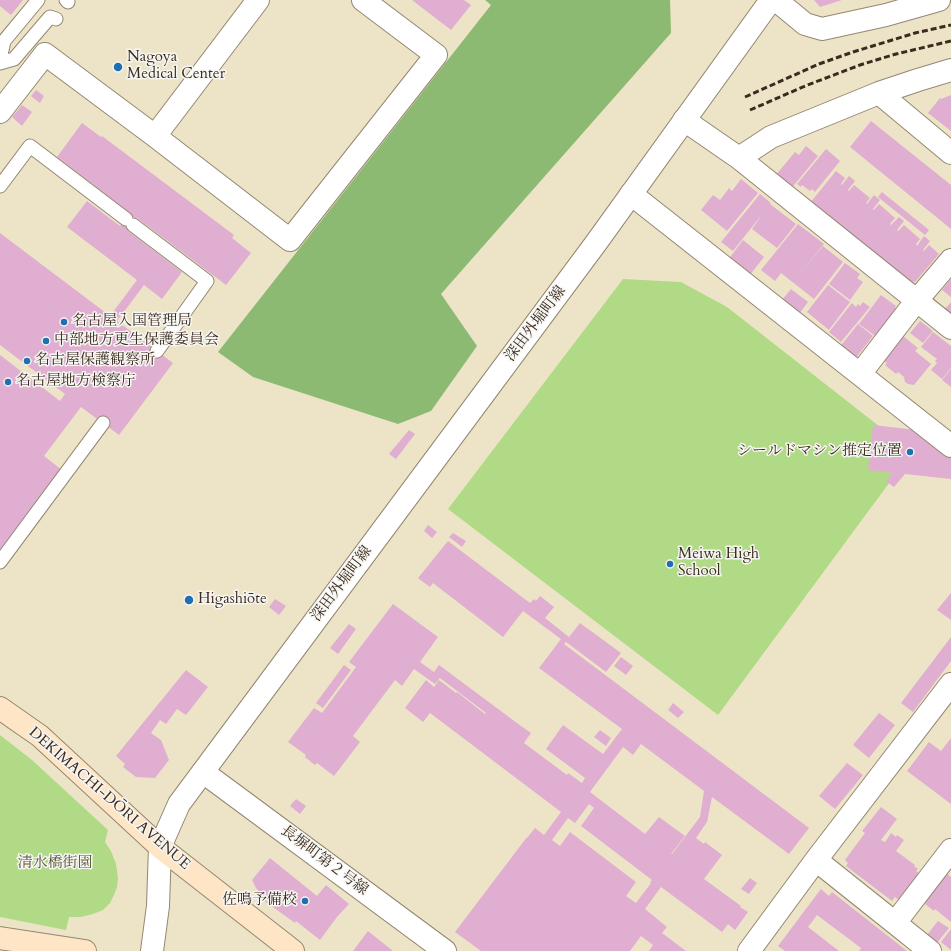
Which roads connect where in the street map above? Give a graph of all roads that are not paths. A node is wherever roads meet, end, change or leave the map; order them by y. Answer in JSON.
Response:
{"nodes":[{"id":1,"x":38,"y":0,"type":"edge"},
{"id":2,"x":258,"y":0,"type":"edge"},
{"id":3,"x":363,"y":0,"type":"edge"},
{"id":4,"x":771,"y":0,"type":"edge"},
{"id":5,"x":776,"y":0,"type":"edge"},
{"id":6,"x":939,"y":0,"type":"edge"},
{"id":7,"x":56,"y":19,"type":"dead end"},
{"id":8,"x":0,"y":59,"type":"edge"},
{"id":9,"x":0,"y":63,"type":"edge"},
{"id":10,"x":951,"y":70,"type":"edge"},
{"id":11,"x":879,"y":93,"type":"junction"},
{"id":12,"x":0,"y":112,"type":"edge"},
{"id":13,"x":684,"y":120,"type":"junction"},
{"id":14,"x":155,"y":136,"type":"junction"},
{"id":15,"x":951,"y":153,"type":"edge"},
{"id":16,"x":739,"y":158,"type":"junction"},
{"id":17,"x":0,"y":186,"type":"edge"},
{"id":18,"x":631,"y":194,"type":"junction"},
{"id":19,"x":951,"y":260,"type":"edge"},
{"id":20,"x":917,"y":300,"type":"junction"},
{"id":21,"x":951,"y":328,"type":"edge"},
{"id":22,"x":157,"y":351,"type":"dead end"},
{"id":23,"x":860,"y":374,"type":"junction"},
{"id":24,"x":103,"y":423,"type":"dead end"},
{"id":25,"x":951,"y":446,"type":"edge"},
{"id":26,"x":0,"y":562,"type":"edge"},
{"id":27,"x":951,"y":684,"type":"edge"},
{"id":28,"x":0,"y":708,"type":"edge"},
{"id":29,"x":203,"y":772,"type":"junction"},
{"id":30,"x":160,"y":848,"type":"junction"},
{"id":31,"x":951,"y":850,"type":"edge"},
{"id":32,"x":816,"y":860,"type":"junction"},
{"id":33,"x":895,"y":922,"type":"junction"},
{"id":34,"x":1,"y":938,"type":"edge"},
{"id":35,"x":85,"y":951,"type":"edge"},
{"id":36,"x":152,"y":951,"type":"edge"},
{"id":37,"x":293,"y":951,"type":"edge"},
{"id":38,"x":445,"y":951,"type":"edge"},
{"id":39,"x":749,"y":951,"type":"edge"},
{"id":40,"x":930,"y":951,"type":"edge"}],
"edges":[{"from":1,"to":8,"type":"lane"},
{"from":2,"to":14,"type":"street"},
{"from":3,"to":14,"type":"street"},
{"from":4,"to":13,"type":"street","name":"深田外堀町線"},
{"from":5,"to":6,"type":"street"},
{"from":7,"to":9,"type":"lane"},
{"from":10,"to":11,"type":"street"},
{"from":11,"to":15,"type":"street"},
{"from":11,"to":16,"type":"street"},
{"from":12,"to":14,"type":"street"},
{"from":13,"to":16,"type":"street"},
{"from":13,"to":18,"type":"street","name":"深田外堀町線"},
{"from":16,"to":20,"type":"street"},
{"from":17,"to":22,"type":"lane"},
{"from":18,"to":23,"type":"street"},
{"from":18,"to":29,"type":"street","name":"深田外堀町線"},
{"from":19,"to":20,"type":"street"},
{"from":20,"to":21,"type":"street"},
{"from":20,"to":23,"type":"street"},
{"from":23,"to":25,"type":"street"},
{"from":24,"to":26,"type":"lane"},
{"from":27,"to":32,"type":"street"},
{"from":28,"to":30,"type":"main road","name":"DEKIMACHI-DŌRI AVENUE"},
{"from":29,"to":30,"type":"street","name":"深田外堀町線"},
{"from":29,"to":38,"type":"street","name":"長塀町第２号線"},
{"from":30,"to":36,"type":"street","name":"深田外堀町線"},
{"from":30,"to":37,"type":"main road","name":"DEKIMACHI-DŌRI AVENUE"},
{"from":31,"to":33,"type":"street"},
{"from":32,"to":33,"type":"street"},
{"from":32,"to":39,"type":"street"},
{"from":33,"to":40,"type":"street"},
{"from":34,"to":35,"type":"main road"}]}
